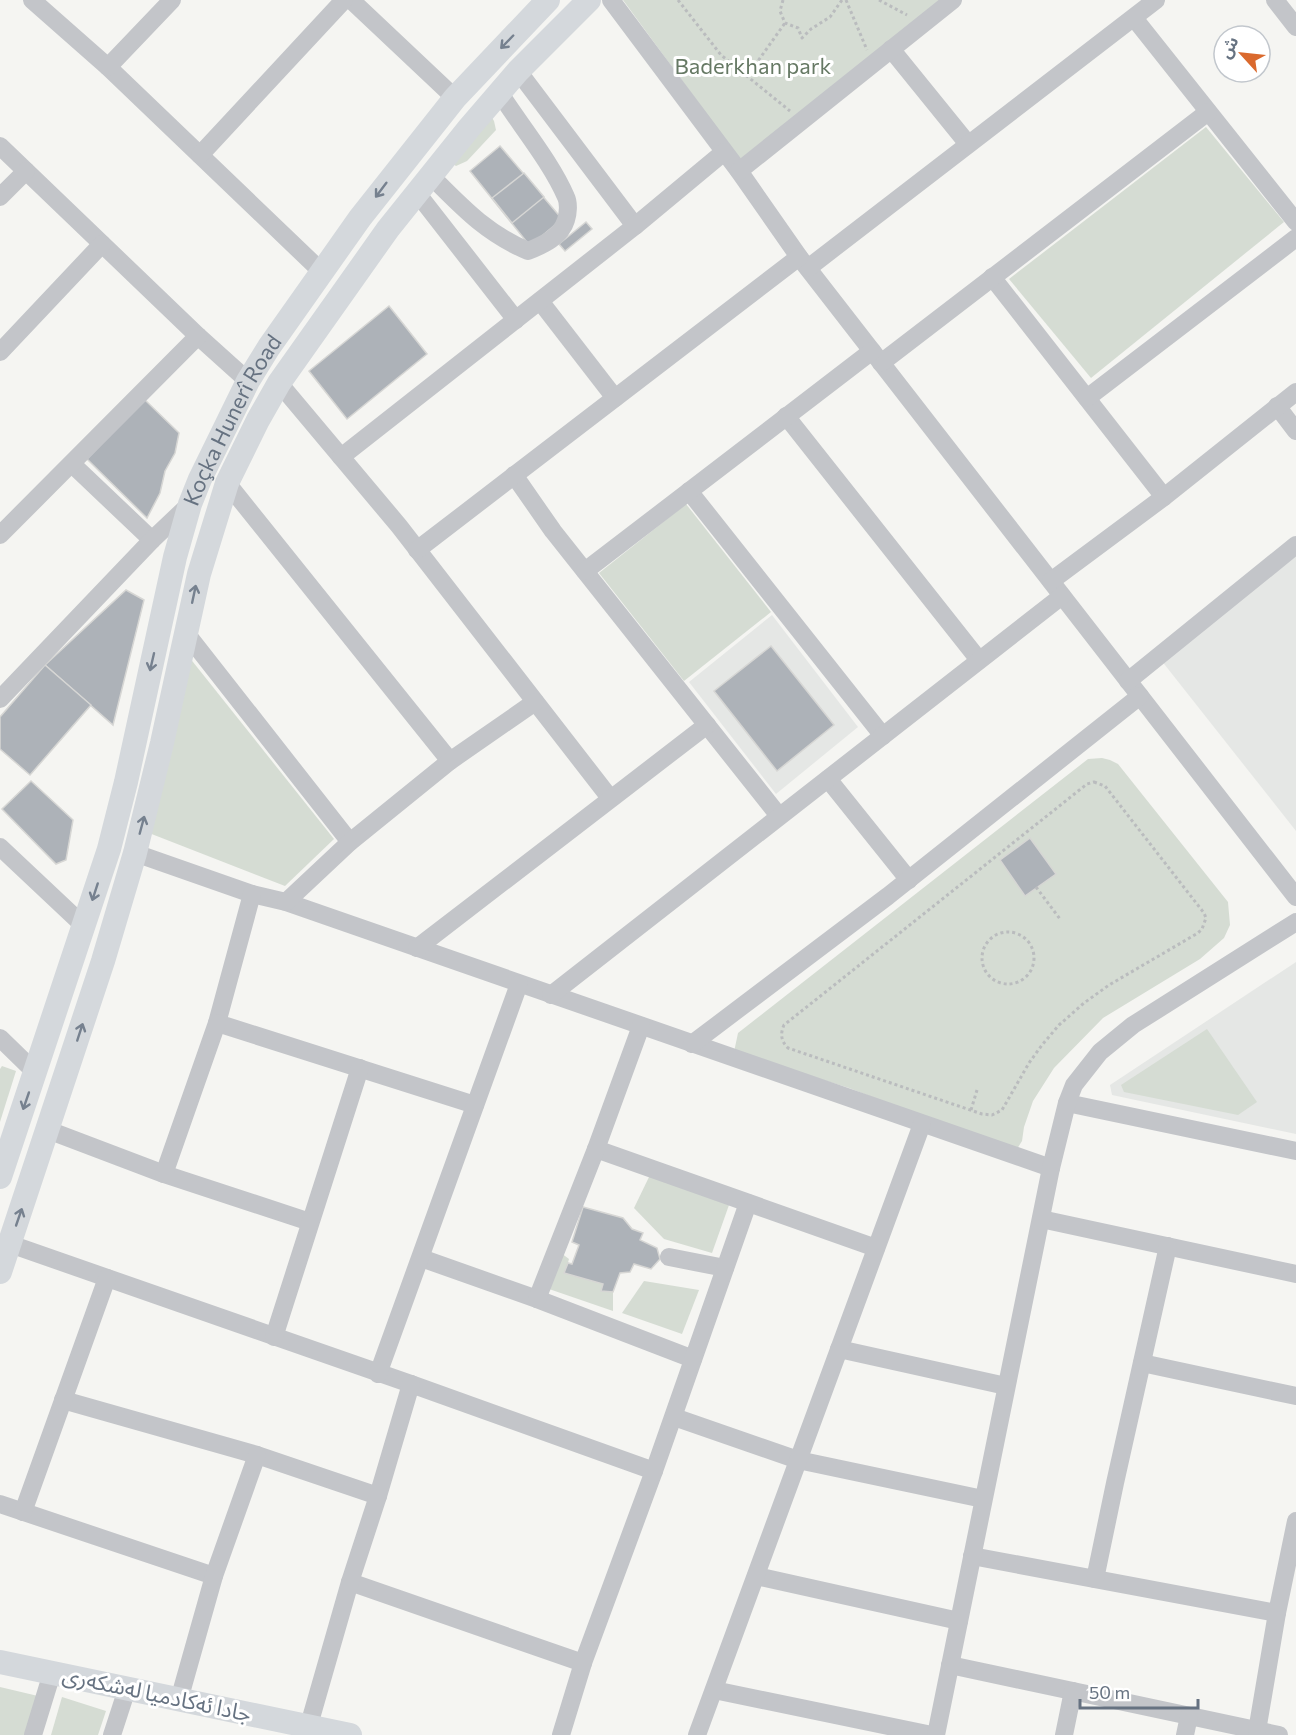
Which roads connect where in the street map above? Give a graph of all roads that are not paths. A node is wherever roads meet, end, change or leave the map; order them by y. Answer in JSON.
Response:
{"nodes":[{"id":1,"x":32,"y":0,"type":"edge"},
{"id":2,"x":172,"y":0,"type":"edge"},
{"id":3,"x":344,"y":0,"type":"edge"},
{"id":4,"x":351,"y":0,"type":"edge"},
{"id":5,"x":589,"y":0,"type":"edge"},
{"id":6,"x":611,"y":0,"type":"edge"},
{"id":7,"x":953,"y":0,"type":"edge"},
{"id":8,"x":1155,"y":0,"type":"edge"},
{"id":9,"x":1275,"y":0,"type":"edge"},
{"id":10,"x":542,"y":6,"type":"edge"},
{"id":11,"x":1134,"y":18,"type":"junction"},
{"id":12,"x":1296,"y":27,"type":"edge"},
{"id":13,"x":557,"y":32,"type":"junction"},
{"id":14,"x":891,"y":49,"type":"junction"},
{"id":15,"x":108,"y":67,"type":"junction"},
{"id":16,"x":518,"y":71,"type":"junction"},
{"id":17,"x":499,"y":92,"type":"junction"},
{"id":18,"x":455,"y":98,"type":"junction"},
{"id":19,"x":1208,"y":112,"type":"junction"},
{"id":20,"x":968,"y":144,"type":"junction"},
{"id":21,"x":0,"y":146,"type":"edge"},
{"id":22,"x":724,"y":152,"type":"junction"},
{"id":23,"x":200,"y":155,"type":"junction"},
{"id":24,"x":26,"y":171,"type":"junction"},
{"id":25,"x":739,"y":171,"type":"junction"},
{"id":26,"x":424,"y":184,"type":"junction"},
{"id":27,"x":0,"y":197,"type":"edge"},
{"id":28,"x":1296,"y":222,"type":"edge"},
{"id":29,"x":635,"y":226,"type":"junction"},
{"id":30,"x":1296,"y":238,"type":"edge"},
{"id":31,"x":102,"y":244,"type":"junction"},
{"id":32,"x":803,"y":263,"type":"junction"},
{"id":33,"x":323,"y":273,"type":"junction"},
{"id":34,"x":992,"y":277,"type":"junction"},
{"id":35,"x":540,"y":301,"type":"junction"},
{"id":36,"x":516,"y":320,"type":"junction"},
{"id":37,"x":198,"y":336,"type":"junction"},
{"id":38,"x":0,"y":352,"type":"edge"},
{"id":39,"x":876,"y":357,"type":"junction"},
{"id":40,"x":248,"y":381,"type":"junction"},
{"id":41,"x":279,"y":383,"type":"junction"},
{"id":42,"x":1296,"y":392,"type":"edge"},
{"id":43,"x":615,"y":398,"type":"junction"},
{"id":44,"x":1087,"y":398,"type":"junction"},
{"id":45,"x":1277,"y":406,"type":"junction"},
{"id":46,"x":786,"y":416,"type":"junction"},
{"id":47,"x":1296,"y":431,"type":"edge"},
{"id":48,"x":341,"y":458,"type":"junction"},
{"id":49,"x":72,"y":464,"type":"junction"},
{"id":50,"x":514,"y":475,"type":"junction"},
{"id":51,"x":227,"y":483,"type":"junction"},
{"id":52,"x":689,"y":490,"type":"junction"},
{"id":53,"x":1164,"y":497,"type":"junction"},
{"id":54,"x":190,"y":504,"type":"junction"},
{"id":55,"x":0,"y":535,"type":"edge"},
{"id":56,"x":152,"y":540,"type":"junction"},
{"id":57,"x":1296,"y":544,"type":"edge"},
{"id":58,"x":417,"y":550,"type":"junction"},
{"id":59,"x":585,"y":571,"type":"junction"},
{"id":60,"x":1056,"y":588,"type":"junction"},
{"id":61,"x":186,"y":633,"type":"junction"},
{"id":62,"x":979,"y":660,"type":"junction"},
{"id":63,"x":1128,"y":681,"type":"junction"},
{"id":64,"x":1140,"y":696,"type":"junction"},
{"id":65,"x":0,"y":699,"type":"edge"},
{"id":66,"x":536,"y":702,"type":"junction"},
{"id":67,"x":707,"y":725,"type":"junction"},
{"id":68,"x":883,"y":736,"type":"junction"},
{"id":69,"x":450,"y":761,"type":"junction"},
{"id":70,"x":828,"y":779,"type":"junction"},
{"id":71,"x":610,"y":798,"type":"junction"},
{"id":72,"x":779,"y":816,"type":"junction"},
{"id":73,"x":350,"y":842,"type":"junction"},
{"id":74,"x":0,"y":847,"type":"edge"},
{"id":75,"x":135,"y":854,"type":"junction"},
{"id":76,"x":909,"y":880,"type":"junction"},
{"id":77,"x":252,"y":894,"type":"junction"},
{"id":78,"x":1296,"y":897,"type":"edge"},
{"id":79,"x":286,"y":902,"type":"junction"},
{"id":80,"x":1296,"y":922,"type":"edge"},
{"id":81,"x":84,"y":926,"type":"junction"},
{"id":82,"x":417,"y":948,"type":"junction"},
{"id":83,"x":519,"y":984,"type":"junction"},
{"id":84,"x":552,"y":995,"type":"junction"},
{"id":85,"x":217,"y":1023,"type":"junction"},
{"id":86,"x":641,"y":1026,"type":"junction"},
{"id":87,"x":692,"y":1044,"type":"junction"},
{"id":88,"x":3,"y":1047,"type":"edge"},
{"id":89,"x":360,"y":1068,"type":"junction"},
{"id":90,"x":36,"y":1073,"type":"junction"},
{"id":91,"x":1066,"y":1103,"type":"junction"},
{"id":92,"x":475,"y":1105,"type":"junction"},
{"id":93,"x":922,"y":1124,"type":"junction"},
{"id":94,"x":48,"y":1130,"type":"junction"},
{"id":95,"x":596,"y":1149,"type":"junction"},
{"id":96,"x":1296,"y":1151,"type":"edge"},
{"id":97,"x":1051,"y":1168,"type":"junction"},
{"id":98,"x":164,"y":1174,"type":"junction"},
{"id":99,"x":0,"y":1177,"type":"edge"},
{"id":100,"x":748,"y":1203,"type":"junction"},
{"id":101,"x":1041,"y":1219,"type":"junction"},
{"id":102,"x":310,"y":1222,"type":"junction"},
{"id":103,"x":9,"y":1244,"type":"junction"},
{"id":104,"x":1168,"y":1246,"type":"junction"},
{"id":105,"x":876,"y":1248,"type":"junction"},
{"id":106,"x":669,"y":1257,"type":"dead end"},
{"id":107,"x":421,"y":1258,"type":"junction"},
{"id":108,"x":725,"y":1268,"type":"junction"},
{"id":109,"x":0,"y":1272,"type":"edge"},
{"id":110,"x":1296,"y":1274,"type":"edge"},
{"id":111,"x":107,"y":1278,"type":"junction"},
{"id":112,"x":537,"y":1299,"type":"junction"},
{"id":113,"x":274,"y":1337,"type":"junction"},
{"id":114,"x":839,"y":1349,"type":"junction"},
{"id":115,"x":693,"y":1359,"type":"junction"},
{"id":116,"x":1142,"y":1363,"type":"junction"},
{"id":117,"x":378,"y":1374,"type":"junction"},
{"id":118,"x":411,"y":1384,"type":"junction"},
{"id":119,"x":1006,"y":1386,"type":"junction"},
{"id":120,"x":1296,"y":1396,"type":"edge"},
{"id":121,"x":63,"y":1400,"type":"junction"},
{"id":122,"x":674,"y":1417,"type":"junction"},
{"id":123,"x":257,"y":1455,"type":"junction"},
{"id":124,"x":798,"y":1460,"type":"junction"},
{"id":125,"x":654,"y":1471,"type":"junction"},
{"id":126,"x":378,"y":1496,"type":"junction"},
{"id":127,"x":983,"y":1499,"type":"junction"},
{"id":128,"x":0,"y":1504,"type":"edge"},
{"id":129,"x":23,"y":1512,"type":"junction"},
{"id":130,"x":1296,"y":1521,"type":"edge"},
{"id":131,"x":972,"y":1556,"type":"junction"},
{"id":132,"x":214,"y":1575,"type":"junction"},
{"id":133,"x":756,"y":1576,"type":"junction"},
{"id":134,"x":1095,"y":1579,"type":"junction"},
{"id":135,"x":350,"y":1582,"type":"junction"},
{"id":136,"x":1276,"y":1613,"type":"junction"},
{"id":137,"x":959,"y":1622,"type":"junction"},
{"id":138,"x":0,"y":1662,"type":"edge"},
{"id":139,"x":583,"y":1663,"type":"junction"},
{"id":140,"x":950,"y":1665,"type":"junction"},
{"id":141,"x":52,"y":1673,"type":"junction"},
{"id":142,"x":127,"y":1689,"type":"junction"},
{"id":143,"x":714,"y":1690,"type":"junction"},
{"id":144,"x":1073,"y":1691,"type":"junction"},
{"id":145,"x":179,"y":1700,"type":"junction"},
{"id":146,"x":1189,"y":1716,"type":"junction"},
{"id":147,"x":309,"y":1725,"type":"junction"},
{"id":148,"x":1257,"y":1731,"type":"junction"},
{"id":149,"x":33,"y":1735,"type":"edge"},
{"id":150,"x":112,"y":1735,"type":"edge"},
{"id":151,"x":350,"y":1735,"type":"edge"},
{"id":152,"x":561,"y":1735,"type":"edge"},
{"id":153,"x":697,"y":1735,"type":"edge"},
{"id":154,"x":934,"y":1735,"type":"edge"},
{"id":155,"x":1064,"y":1735,"type":"edge"},
{"id":156,"x":1185,"y":1735,"type":"edge"},
{"id":157,"x":1279,"y":1735,"type":"edge"}],
"edges":[{"from":1,"to":15,"type":"street"},
{"from":2,"to":15,"type":"street"},
{"from":3,"to":23,"type":"street"},
{"from":4,"to":18,"type":"street"},
{"from":5,"to":13,"type":"main road"},
{"from":6,"to":22,"type":"street"},
{"from":7,"to":14,"type":"street"},
{"from":8,"to":11,"type":"street"},
{"from":9,"to":12,"type":"street"},
{"from":10,"to":13,"type":"main road"},
{"from":10,"to":18,"type":"main road","name":"Koçka Hunerî Road","one_way":true},
{"from":11,"to":19,"type":"street"},
{"from":11,"to":20,"type":"street"},
{"from":13,"to":16,"type":"main road"},
{"from":14,"to":20,"type":"street"},
{"from":14,"to":25,"type":"street"},
{"from":15,"to":23,"type":"street"},
{"from":16,"to":17,"type":"main road"},
{"from":16,"to":29,"type":"street"},
{"from":17,"to":26,"type":"main road"},
{"from":17,"to":26,"type":"street"},
{"from":18,"to":33,"type":"main road","name":"Koçka Hunerî Road","one_way":true},
{"from":19,"to":28,"type":"street"},
{"from":19,"to":34,"type":"street"},
{"from":20,"to":32,"type":"street"},
{"from":21,"to":24,"type":"street"},
{"from":22,"to":25,"type":"street"},
{"from":22,"to":29,"type":"street"},
{"from":23,"to":33,"type":"street"},
{"from":24,"to":27,"type":"street"},
{"from":24,"to":31,"type":"street"},
{"from":25,"to":32,"type":"street"},
{"from":26,"to":36,"type":"street"},
{"from":26,"to":41,"type":"main road"},
{"from":29,"to":35,"type":"street"},
{"from":30,"to":44,"type":"street"},
{"from":31,"to":37,"type":"street"},
{"from":31,"to":38,"type":"street"},
{"from":32,"to":39,"type":"street"},
{"from":32,"to":43,"type":"street"},
{"from":33,"to":40,"type":"main road","name":"Koçka Hunerî Road"},
{"from":34,"to":39,"type":"street"},
{"from":34,"to":44,"type":"street"},
{"from":35,"to":36,"type":"street"},
{"from":35,"to":43,"type":"street"},
{"from":36,"to":48,"type":"street"},
{"from":37,"to":40,"type":"street"},
{"from":37,"to":49,"type":"street"},
{"from":39,"to":46,"type":"street"},
{"from":39,"to":60,"type":"street"},
{"from":40,"to":54,"type":"main road","name":"Koçka Hunerî Road"},
{"from":41,"to":48,"type":"street"},
{"from":41,"to":51,"type":"main road"},
{"from":42,"to":45,"type":"street"},
{"from":43,"to":50,"type":"street"},
{"from":44,"to":53,"type":"street"},
{"from":45,"to":47,"type":"street"},
{"from":45,"to":53,"type":"street"},
{"from":46,"to":52,"type":"street"},
{"from":46,"to":62,"type":"street"},
{"from":48,"to":58,"type":"street"},
{"from":49,"to":55,"type":"street"},
{"from":49,"to":56,"type":"street"},
{"from":50,"to":58,"type":"street"},
{"from":50,"to":59,"type":"street"},
{"from":61,"to":51,"type":"main road","one_way":true},
{"from":51,"to":69,"type":"street"},
{"from":52,"to":59,"type":"street"},
{"from":52,"to":68,"type":"street"},
{"from":53,"to":60,"type":"street"},
{"from":54,"to":56,"type":"street"},
{"from":54,"to":81,"type":"main road","name":"Koçka Hunerî Road","one_way":true},
{"from":56,"to":65,"type":"street"},
{"from":57,"to":63,"type":"street"},
{"from":58,"to":66,"type":"street"},
{"from":59,"to":67,"type":"street"},
{"from":60,"to":62,"type":"street"},
{"from":60,"to":63,"type":"street"},
{"from":61,"to":73,"type":"street"},
{"from":75,"to":61,"type":"main road","one_way":true},
{"from":62,"to":68,"type":"street"},
{"from":63,"to":64,"type":"street"},
{"from":64,"to":76,"type":"street"},
{"from":64,"to":78,"type":"street"},
{"from":66,"to":69,"type":"street"},
{"from":66,"to":71,"type":"street"},
{"from":67,"to":71,"type":"street"},
{"from":67,"to":72,"type":"street"},
{"from":68,"to":70,"type":"street"},
{"from":69,"to":73,"type":"street"},
{"from":70,"to":72,"type":"street"},
{"from":70,"to":76,"type":"street"},
{"from":71,"to":82,"type":"street"},
{"from":72,"to":84,"type":"street"},
{"from":73,"to":79,"type":"street"},
{"from":74,"to":81,"type":"street"},
{"from":75,"to":77,"type":"street"},
{"from":94,"to":75,"type":"main road","one_way":true},
{"from":76,"to":87,"type":"street"},
{"from":77,"to":79,"type":"street"},
{"from":77,"to":85,"type":"street"},
{"from":79,"to":82,"type":"street"},
{"from":80,"to":91,"type":"street"},
{"from":81,"to":90,"type":"main road","name":"Koçka Hunerî Road"},
{"from":82,"to":83,"type":"street"},
{"from":83,"to":84,"type":"street"},
{"from":83,"to":92,"type":"street"},
{"from":84,"to":86,"type":"street"},
{"from":85,"to":89,"type":"street"},
{"from":85,"to":98,"type":"street"},
{"from":86,"to":87,"type":"street"},
{"from":86,"to":95,"type":"street"},
{"from":87,"to":93,"type":"street"},
{"from":88,"to":90,"type":"street"},
{"from":89,"to":92,"type":"street"},
{"from":89,"to":102,"type":"street"},
{"from":90,"to":99,"type":"main road","name":"Koçka Hunerî Road","one_way":true},
{"from":91,"to":96,"type":"street"},
{"from":91,"to":97,"type":"street"},
{"from":92,"to":107,"type":"street"},
{"from":93,"to":97,"type":"street"},
{"from":93,"to":105,"type":"street"},
{"from":94,"to":98,"type":"street"},
{"from":103,"to":94,"type":"main road","one_way":true},
{"from":95,"to":100,"type":"street"},
{"from":95,"to":112,"type":"street"},
{"from":97,"to":101,"type":"street"},
{"from":98,"to":102,"type":"street"},
{"from":100,"to":105,"type":"street"},
{"from":100,"to":108,"type":"street"},
{"from":101,"to":104,"type":"street"},
{"from":101,"to":119,"type":"street"},
{"from":102,"to":113,"type":"street"},
{"from":103,"to":109,"type":"main road"},
{"from":103,"to":111,"type":"street"},
{"from":104,"to":110,"type":"street"},
{"from":104,"to":116,"type":"street"},
{"from":105,"to":114,"type":"street"},
{"from":106,"to":108,"type":"street"},
{"from":107,"to":112,"type":"street"},
{"from":107,"to":117,"type":"street"},
{"from":108,"to":115,"type":"street"},
{"from":111,"to":113,"type":"street"},
{"from":111,"to":121,"type":"street"},
{"from":112,"to":115,"type":"street"},
{"from":113,"to":117,"type":"street"},
{"from":114,"to":119,"type":"street"},
{"from":114,"to":124,"type":"street"},
{"from":115,"to":122,"type":"street"},
{"from":116,"to":120,"type":"street"},
{"from":116,"to":134,"type":"street"},
{"from":117,"to":118,"type":"street"},
{"from":118,"to":125,"type":"street"},
{"from":118,"to":126,"type":"street"},
{"from":119,"to":127,"type":"street"},
{"from":121,"to":123,"type":"street"},
{"from":121,"to":129,"type":"street"},
{"from":122,"to":124,"type":"street"},
{"from":122,"to":125,"type":"street"},
{"from":123,"to":126,"type":"street"},
{"from":123,"to":132,"type":"street"},
{"from":124,"to":127,"type":"street"},
{"from":124,"to":133,"type":"street"},
{"from":125,"to":139,"type":"street"},
{"from":126,"to":135,"type":"street"},
{"from":127,"to":131,"type":"street"},
{"from":128,"to":129,"type":"street"},
{"from":129,"to":132,"type":"street"},
{"from":130,"to":136,"type":"street"},
{"from":131,"to":134,"type":"street"},
{"from":131,"to":137,"type":"street"},
{"from":132,"to":145,"type":"street"},
{"from":133,"to":137,"type":"street"},
{"from":133,"to":143,"type":"street"},
{"from":134,"to":136,"type":"street"},
{"from":135,"to":139,"type":"street"},
{"from":135,"to":147,"type":"street"},
{"from":136,"to":148,"type":"street"},
{"from":137,"to":140,"type":"street"},
{"from":138,"to":141,"type":"main road","name":"جادا ئه‌كادميا له‌شكه‌رى"},
{"from":139,"to":152,"type":"street"},
{"from":140,"to":144,"type":"street"},
{"from":140,"to":154,"type":"street"},
{"from":141,"to":142,"type":"main road","name":"جادا ئه‌كادميا له‌شكه‌رى"},
{"from":141,"to":149,"type":"street"},
{"from":142,"to":145,"type":"main road","name":"جادا ئه‌كادميا له‌شكه‌رى"},
{"from":142,"to":150,"type":"street"},
{"from":143,"to":153,"type":"street"},
{"from":143,"to":154,"type":"street"},
{"from":144,"to":146,"type":"street"},
{"from":144,"to":155,"type":"street"},
{"from":145,"to":147,"type":"main road","name":"جادا ئه‌كادميا له‌شكه‌رى"},
{"from":146,"to":148,"type":"street"},
{"from":146,"to":156,"type":"street"},
{"from":147,"to":151,"type":"main road","name":"جادا ئه‌كادميا له‌شكه‌رى"},
{"from":148,"to":157,"type":"street"}]}
